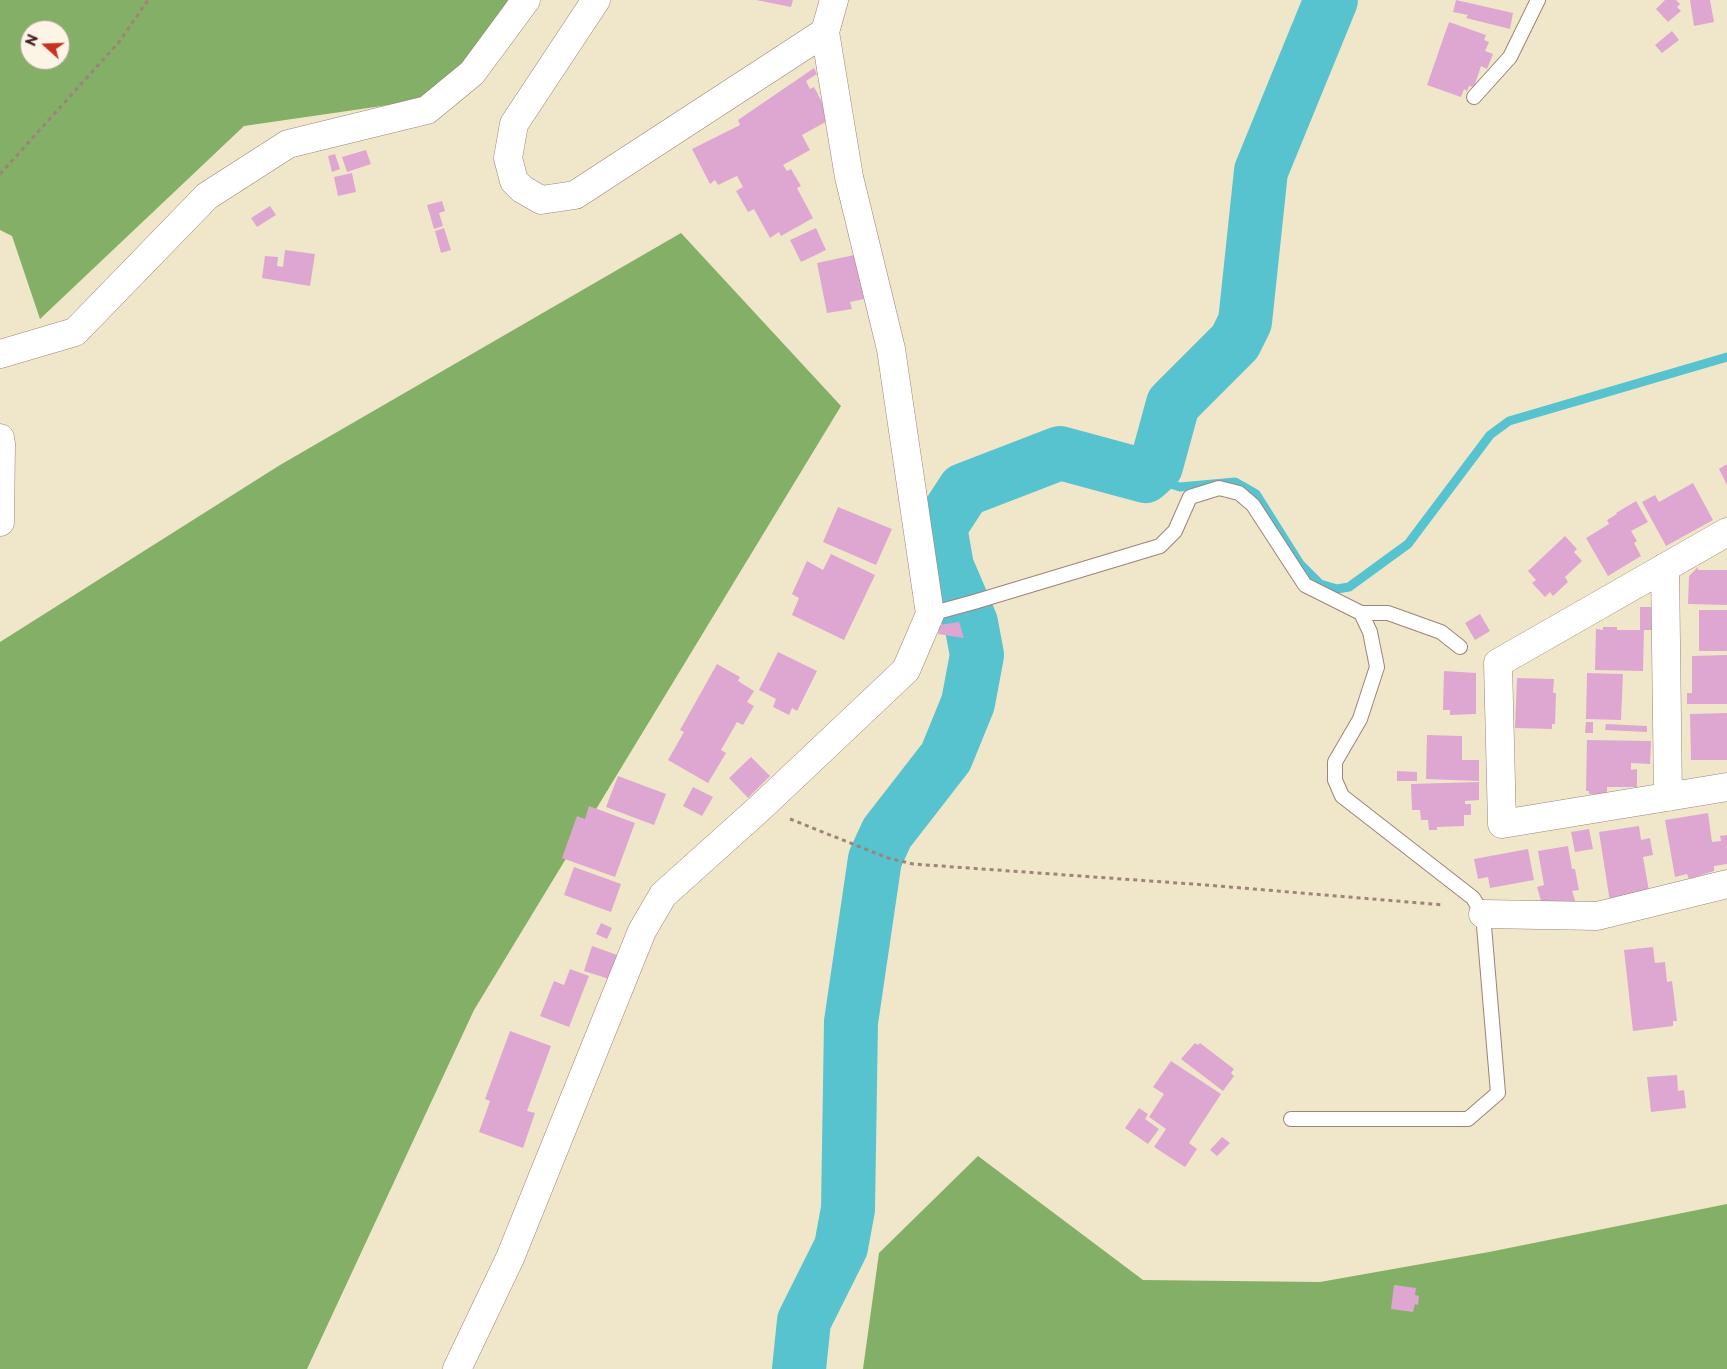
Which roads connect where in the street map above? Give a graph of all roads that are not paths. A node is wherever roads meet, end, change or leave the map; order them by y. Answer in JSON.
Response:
{"nodes":[{"id":1,"x":526,"y":0,"type":"edge"},
{"id":2,"x":596,"y":0,"type":"edge"},
{"id":3,"x":834,"y":0,"type":"edge"},
{"id":4,"x":1538,"y":0,"type":"edge"},
{"id":5,"x":825,"y":32,"type":"junction"},
{"id":6,"x":1474,"y":97,"type":"dead end"},
{"id":7,"x":0,"y":354,"type":"edge"},
{"id":8,"x":0,"y":438,"type":"edge"},
{"id":9,"x":0,"y":522,"type":"edge"},
{"id":10,"x":1727,"y":532,"type":"edge"},
{"id":11,"x":1665,"y":567,"type":"junction"},
{"id":12,"x":941,"y":611,"type":"junction"},
{"id":13,"x":1361,"y":613,"type":"junction"},
{"id":14,"x":1460,"y":647,"type":"dead end"},
{"id":15,"x":1727,"y":787,"type":"edge"},
{"id":16,"x":1668,"y":797,"type":"junction"},
{"id":17,"x":1727,"y":884,"type":"edge"},
{"id":18,"x":1483,"y":914,"type":"junction"},
{"id":19,"x":1291,"y":1119,"type":"dead end"},
{"id":20,"x":457,"y":1369,"type":"edge"}],
"edges":[{"from":1,"to":7,"type":"street"},
{"from":2,"to":5,"type":"street"},
{"from":3,"to":5,"type":"street"},
{"from":4,"to":6,"type":"lane"},
{"from":5,"to":12,"type":"street"},
{"from":8,"to":9,"type":"street"},
{"from":10,"to":11,"type":"street"},
{"from":11,"to":16,"type":"street"},
{"from":11,"to":16,"type":"street"},
{"from":12,"to":13,"type":"lane"},
{"from":12,"to":20,"type":"street"},
{"from":13,"to":14,"type":"lane"},
{"from":13,"to":18,"type":"lane"},
{"from":15,"to":16,"type":"street"},
{"from":17,"to":18,"type":"street"},
{"from":18,"to":19,"type":"lane"}]}
